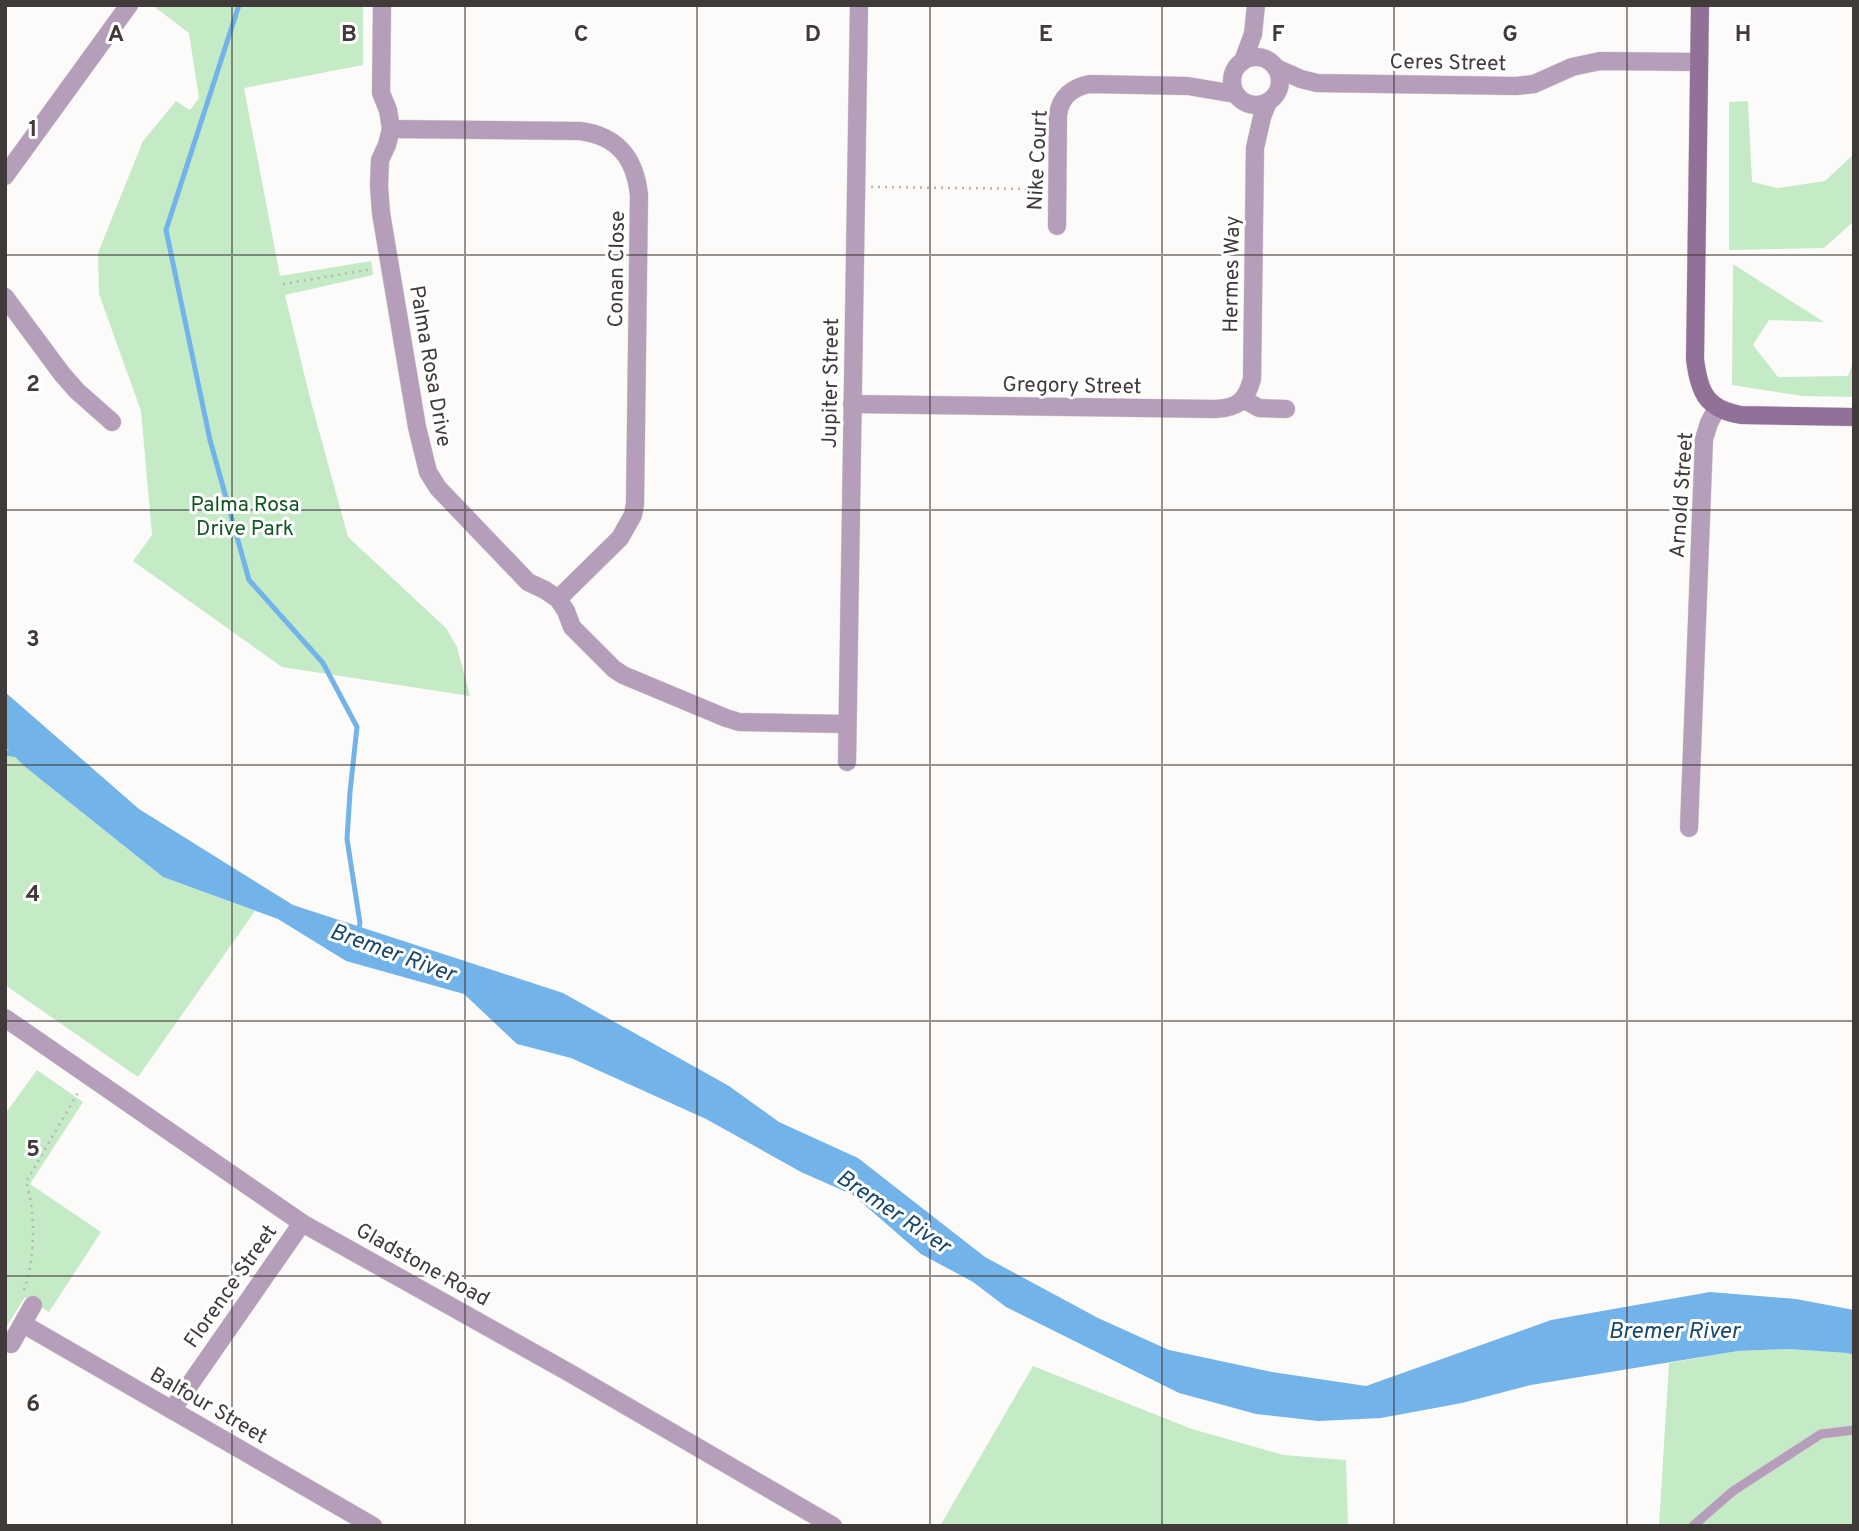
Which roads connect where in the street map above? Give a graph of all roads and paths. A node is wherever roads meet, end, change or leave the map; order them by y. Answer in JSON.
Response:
{"nodes":[{"id":1,"x":129,"y":5,"type":"edge"},
{"id":2,"x":382,"y":5,"type":"edge"},
{"id":3,"x":859,"y":5,"type":"edge"},
{"id":4,"x":1700,"y":5,"type":"edge"},
{"id":5,"x":1256,"y":12,"type":"edge"},
{"id":6,"x":1699,"y":62,"type":"junction"},
{"id":7,"x":1273,"y":66,"type":"junction"},
{"id":8,"x":1238,"y":67,"type":"junction"},
{"id":9,"x":1317,"y":83,"type":"junction"},
{"id":10,"x":1188,"y":86,"type":"junction"},
{"id":11,"x":1238,"y":97,"type":"junction"},
{"id":12,"x":1271,"y":99,"type":"junction"},
{"id":13,"x":391,"y":129,"type":"junction"},
{"id":14,"x":1255,"y":148,"type":"junction"},
{"id":15,"x":5,"y":176,"type":"edge"},
{"id":16,"x":855,"y":187,"type":"junction"},
{"id":17,"x":1057,"y":189,"type":"junction"},
{"id":18,"x":1057,"y":226,"type":"dead end"},
{"id":19,"x":390,"y":266,"type":"junction"},
{"id":20,"x":283,"y":284,"type":"dead end"},
{"id":21,"x":5,"y":297,"type":"edge"},
{"id":22,"x":1243,"y":399,"type":"junction"},
{"id":23,"x":852,"y":404,"type":"junction"},
{"id":24,"x":1717,"y":408,"type":"junction"},
{"id":25,"x":1286,"y":409,"type":"dead end"},
{"id":26,"x":1854,"y":417,"type":"edge"},
{"id":27,"x":112,"y":422,"type":"dead end"},
{"id":28,"x":558,"y":599,"type":"junction"},
{"id":29,"x":847,"y":724,"type":"junction"},
{"id":30,"x":847,"y":762,"type":"dead end"},
{"id":31,"x":1689,"y":828,"type":"dead end"},
{"id":32,"x":5,"y":1018,"type":"edge"},
{"id":33,"x":88,"y":1075,"type":"junction"},
{"id":34,"x":302,"y":1223,"type":"junction"},
{"id":35,"x":27,"y":1300,"type":"joint"},
{"id":36,"x":23,"y":1324,"type":"junction"},
{"id":37,"x":11,"y":1344,"type":"dead end"},
{"id":38,"x":172,"y":1410,"type":"junction"},
{"id":39,"x":1854,"y":1430,"type":"edge"},
{"id":40,"x":1696,"y":1525,"type":"edge"},
{"id":41,"x":373,"y":1526,"type":"edge"},
{"id":42,"x":834,"y":1526,"type":"edge"}],
"edges":[{"from":1,"to":15,"type":"street"},
{"from":2,"to":13,"type":"street"},
{"from":3,"to":16,"type":"street","name":"Jupiter Street"},
{"from":4,"to":6,"type":"main road","name":"Arnold Street"},
{"from":5,"to":7,"type":"street"},
{"from":5,"to":8,"type":"street"},
{"from":6,"to":9,"type":"street","name":"Ceres Street"},
{"from":6,"to":24,"type":"main road","name":"Arnold Street"},
{"from":7,"to":8,"type":"street"},
{"from":7,"to":9,"type":"street","name":"Ceres Street"},
{"from":7,"to":12,"type":"street"},
{"from":8,"to":10,"type":"street","name":"Nike Court"},
{"from":8,"to":11,"type":"street"},
{"from":9,"to":12,"type":"street","name":"Ceres Street"},
{"from":10,"to":11,"type":"street","name":"Nike Court"},
{"from":10,"to":17,"type":"street","name":"Nike Court"},
{"from":11,"to":12,"type":"street"},
{"from":11,"to":14,"type":"street","name":"Hermes Way"},
{"from":12,"to":14,"type":"street","name":"Hermes Way"},
{"from":13,"to":19,"type":"street","name":"Palma Rosa Drive"},
{"from":13,"to":28,"type":"street","name":"Conan Close"},
{"from":14,"to":22,"type":"street","name":"Hermes Way"},
{"from":16,"to":17,"type":"path"},
{"from":16,"to":23,"type":"street","name":"Jupiter Street"},
{"from":17,"to":18,"type":"street","name":"Nike Court"},
{"from":19,"to":20,"type":"path"},
{"from":19,"to":28,"type":"street","name":"Palma Rosa Drive"},
{"from":21,"to":27,"type":"street"},
{"from":22,"to":23,"type":"street","name":"Gregory Street"},
{"from":22,"to":25,"type":"street"},
{"from":23,"to":29,"type":"street","name":"Jupiter Street"},
{"from":24,"to":26,"type":"main road"},
{"from":24,"to":31,"type":"street","name":"Arnold Street"},
{"from":28,"to":29,"type":"street"},
{"from":29,"to":30,"type":"street","name":"Jupiter Street"},
{"from":32,"to":33,"type":"street","name":"Gladstone Road"},
{"from":33,"to":34,"type":"street","name":"Gladstone Road"},
{"from":33,"to":35,"type":"path"},
{"from":34,"to":38,"type":"street","name":"Florence Street"},
{"from":34,"to":42,"type":"street","name":"Gladstone Road"},
{"from":35,"to":36,"type":"street"},
{"from":36,"to":37,"type":"street"},
{"from":36,"to":38,"type":"street","name":"Balfour Street"},
{"from":38,"to":41,"type":"street","name":"Balfour Street"},
{"from":39,"to":40,"type":"lane"}]}
